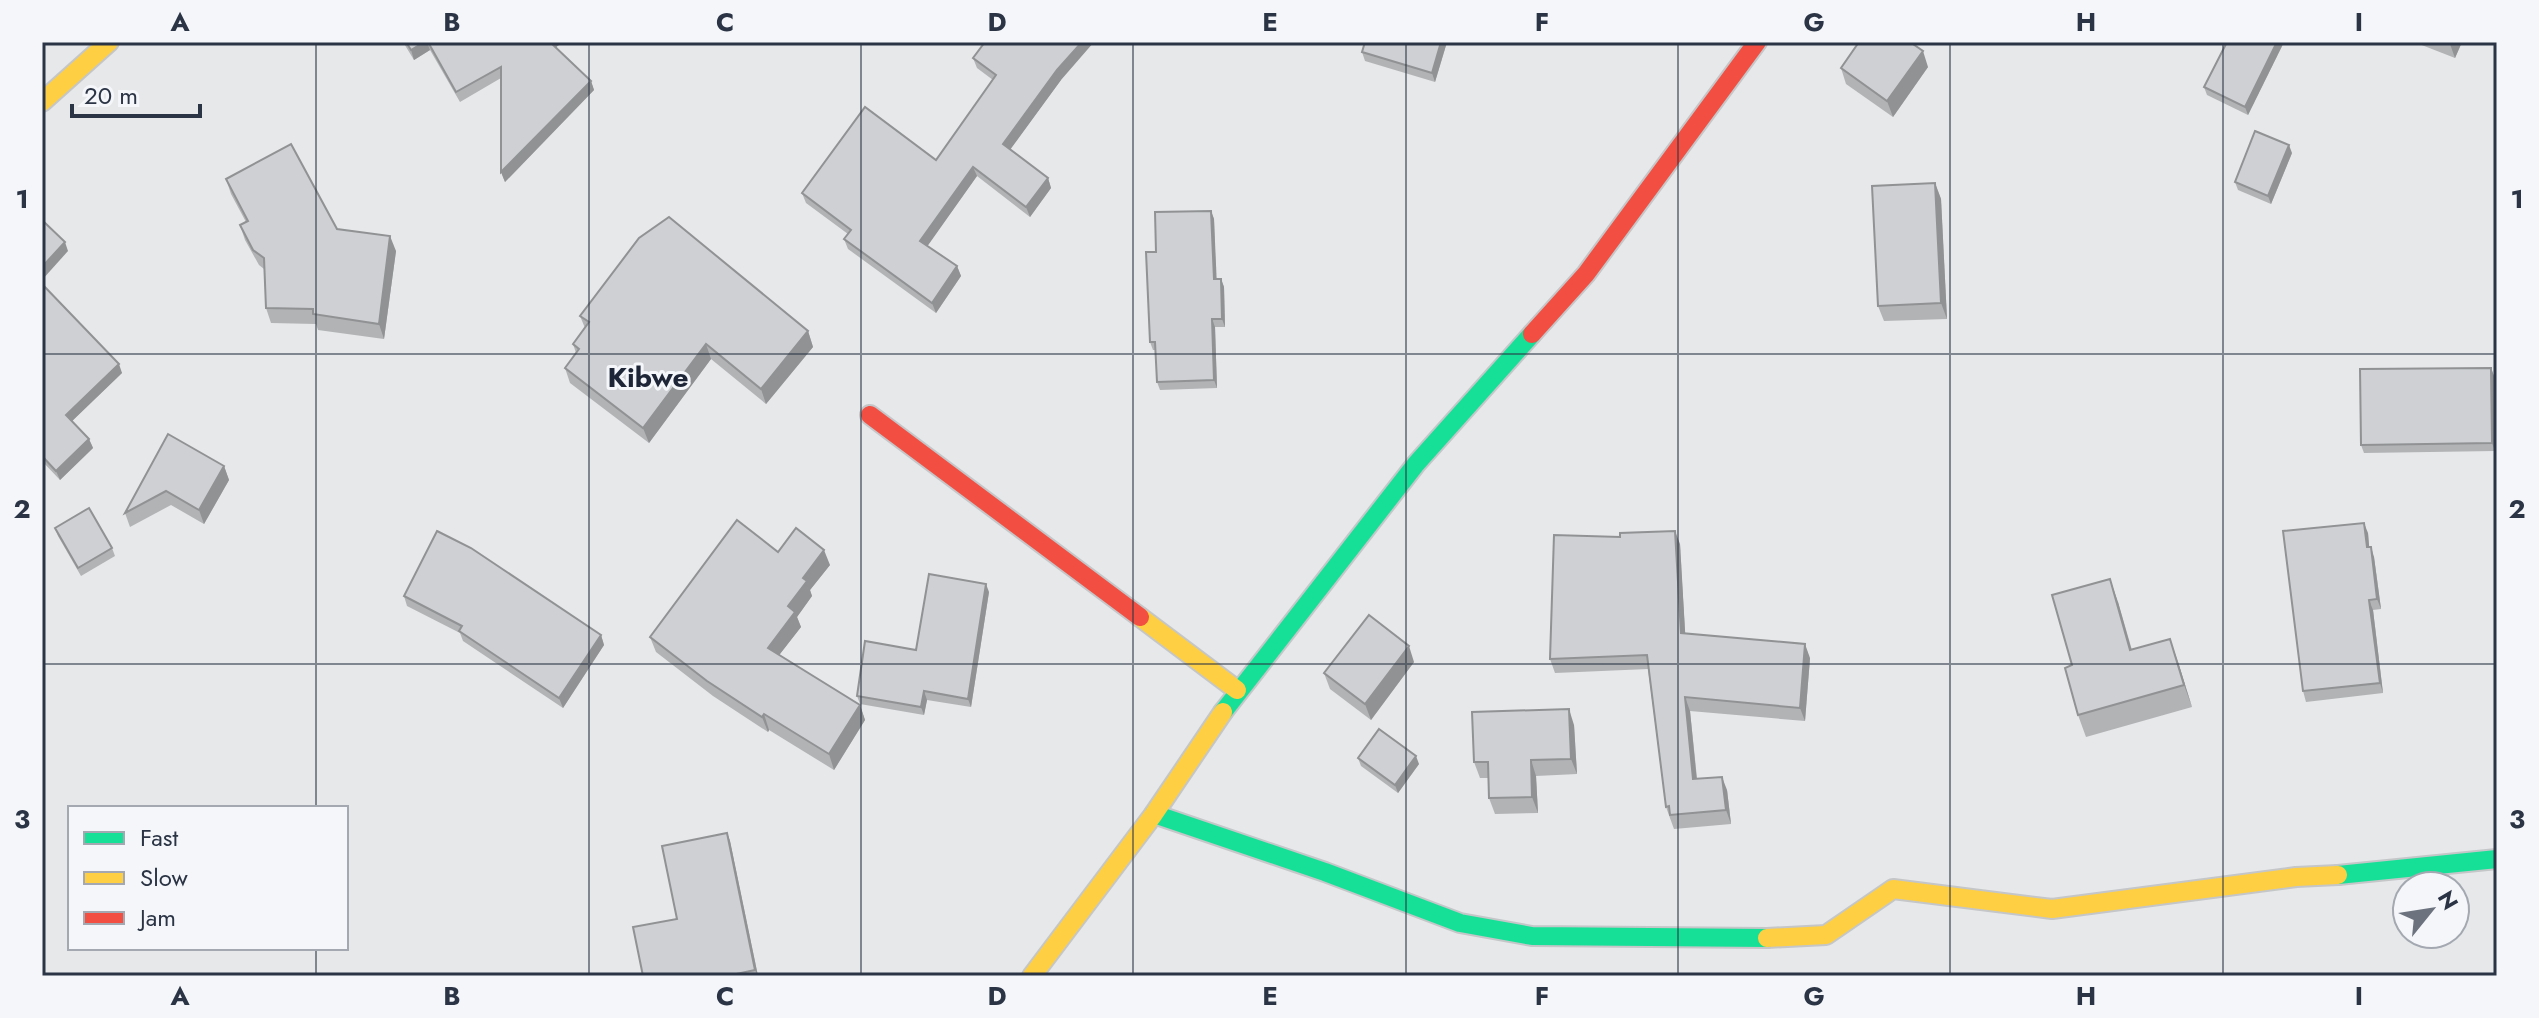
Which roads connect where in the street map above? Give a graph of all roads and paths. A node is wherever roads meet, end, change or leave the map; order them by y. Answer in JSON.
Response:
{"nodes":[{"id":1,"x":109,"y":42,"type":"edge"},
{"id":2,"x":1757,"y":42,"type":"edge"},
{"id":3,"x":42,"y":102,"type":"edge"},
{"id":4,"x":870,"y":415,"type":"dead end"},
{"id":5,"x":1237,"y":690,"type":"junction"},
{"id":6,"x":1154,"y":814,"type":"junction"},
{"id":7,"x":2497,"y":859,"type":"edge"},
{"id":8,"x":1032,"y":976,"type":"edge"}],
"edges":[{"from":1,"to":3,"type":"street"},
{"from":2,"to":5,"type":"street"},
{"from":4,"to":5,"type":"street"},
{"from":5,"to":6,"type":"street"},
{"from":6,"to":7,"type":"street"},
{"from":6,"to":8,"type":"street"}]}
